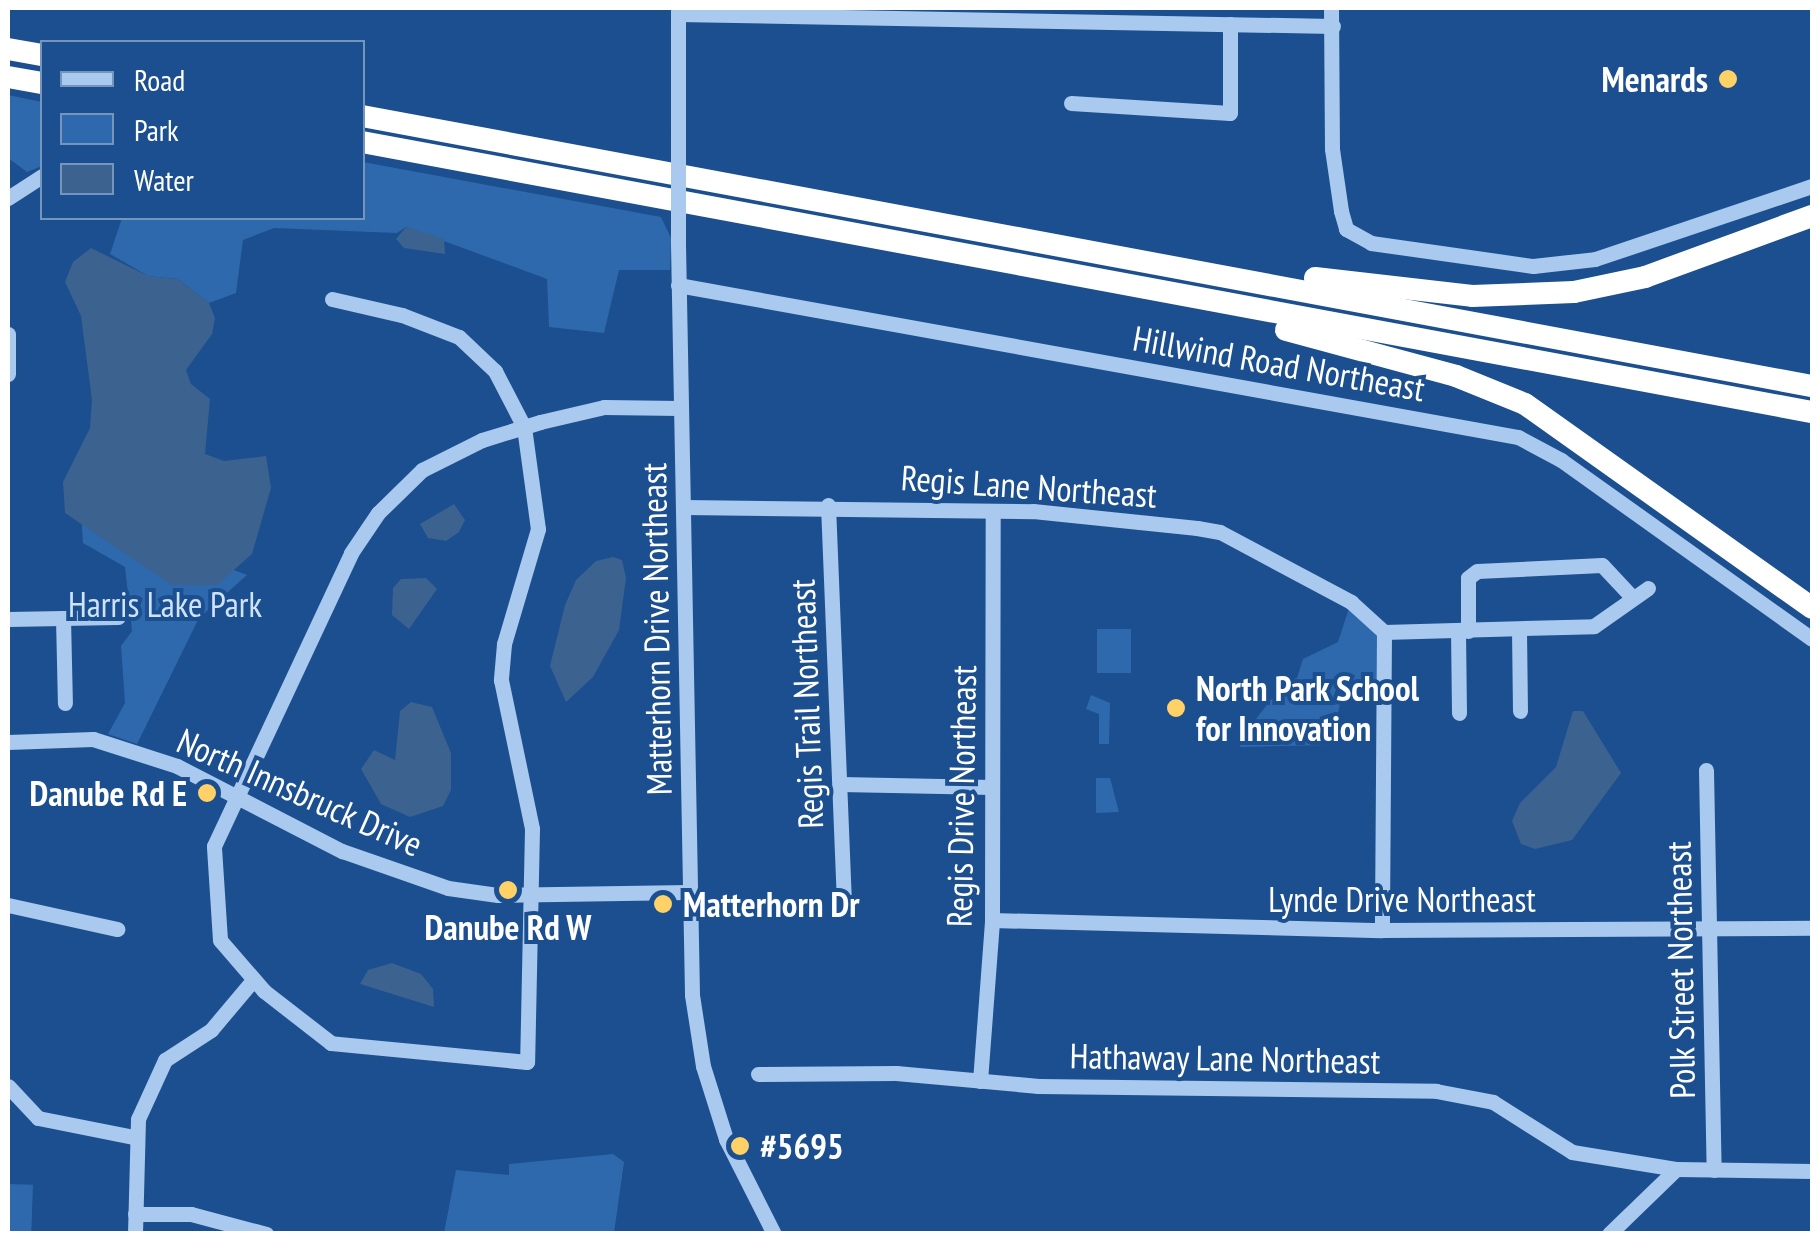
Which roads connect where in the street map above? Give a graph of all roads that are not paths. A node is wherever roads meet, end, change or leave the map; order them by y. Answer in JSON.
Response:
{"nodes":[{"id":1,"x":1332,"y":8,"type":"edge"},
{"id":2,"x":678,"y":11,"type":"edge"},
{"id":3,"x":1230,"y":24,"type":"junction"},
{"id":4,"x":1334,"y":26,"type":"junction"},
{"id":5,"x":8,"y":49,"type":"edge"},
{"id":6,"x":40,"y":55,"type":"edge"},
{"id":7,"x":8,"y":76,"type":"edge"},
{"id":8,"x":40,"y":83,"type":"edge"},
{"id":9,"x":1071,"y":104,"type":"dead end"},
{"id":10,"x":365,"y":117,"type":"edge"},
{"id":11,"x":365,"y":143,"type":"edge"},
{"id":12,"x":40,"y":177,"type":"edge"},
{"id":13,"x":1812,"y":186,"type":"edge"},
{"id":14,"x":8,"y":198,"type":"edge"},
{"id":15,"x":902,"y":216,"type":"junction"},
{"id":16,"x":1812,"y":216,"type":"edge"},
{"id":17,"x":678,"y":285,"type":"junction"},
{"id":18,"x":332,"y":300,"type":"dead end"},
{"id":19,"x":1213,"y":303,"type":"junction"},
{"id":20,"x":8,"y":334,"type":"edge"},
{"id":21,"x":8,"y":374,"type":"edge"},
{"id":22,"x":1812,"y":384,"type":"edge"},
{"id":23,"x":680,"y":408,"type":"junction"},
{"id":24,"x":1812,"y":412,"type":"edge"},
{"id":25,"x":524,"y":427,"type":"junction"},
{"id":26,"x":828,"y":505,"type":"junction"},
{"id":27,"x":684,"y":507,"type":"junction"},
{"id":28,"x":993,"y":511,"type":"junction"},
{"id":29,"x":1648,"y":588,"type":"dead end"},
{"id":30,"x":1633,"y":598,"type":"junction"},
{"id":31,"x":1812,"y":608,"type":"edge"},
{"id":32,"x":63,"y":618,"type":"junction"},
{"id":33,"x":118,"y":618,"type":"dead end"},
{"id":34,"x":8,"y":619,"type":"edge"},
{"id":35,"x":1519,"y":630,"type":"junction"},
{"id":36,"x":1463,"y":631,"type":"junction"},
{"id":37,"x":1384,"y":632,"type":"junction"},
{"id":38,"x":1812,"y":639,"type":"edge"},
{"id":39,"x":65,"y":703,"type":"dead end"},
{"id":40,"x":1520,"y":711,"type":"dead end"},
{"id":41,"x":1459,"y":713,"type":"dead end"},
{"id":42,"x":8,"y":742,"type":"edge"},
{"id":43,"x":1706,"y":770,"type":"dead end"},
{"id":44,"x":840,"y":784,"type":"junction"},
{"id":45,"x":992,"y":787,"type":"junction"},
{"id":46,"x":234,"y":793,"type":"junction"},
{"id":47,"x":689,"y":892,"type":"junction"},
{"id":48,"x":531,"y":893,"type":"junction"},
{"id":49,"x":844,"y":900,"type":"dead end"},
{"id":50,"x":8,"y":905,"type":"edge"},
{"id":51,"x":992,"y":920,"type":"junction"},
{"id":52,"x":1812,"y":928,"type":"edge"},
{"id":53,"x":116,"y":929,"type":"dead end"},
{"id":54,"x":1708,"y":929,"type":"junction"},
{"id":55,"x":1382,"y":930,"type":"junction"},
{"id":56,"x":253,"y":980,"type":"junction"},
{"id":57,"x":758,"y":1074,"type":"dead end"},
{"id":58,"x":980,"y":1081,"type":"junction"},
{"id":59,"x":8,"y":1086,"type":"edge"},
{"id":60,"x":134,"y":1137,"type":"junction"},
{"id":61,"x":1676,"y":1169,"type":"junction"},
{"id":62,"x":1714,"y":1170,"type":"junction"},
{"id":63,"x":1812,"y":1172,"type":"edge"},
{"id":64,"x":135,"y":1214,"type":"junction"},
{"id":65,"x":136,"y":1234,"type":"edge"},
{"id":66,"x":266,"y":1234,"type":"edge"},
{"id":67,"x":774,"y":1234,"type":"edge"},
{"id":68,"x":1608,"y":1234,"type":"edge"}],
"edges":[{"from":1,"to":4,"type":"street"},
{"from":2,"to":3,"type":"street"},
{"from":2,"to":17,"type":"street","name":"Matterhorn Drive Northeast","bridge":true},
{"from":3,"to":4,"type":"street"},
{"from":3,"to":9,"type":"street"},
{"from":4,"to":13,"type":"street"},
{"from":5,"to":6,"type":"highway"},
{"from":7,"to":8,"type":"highway"},
{"from":10,"to":15,"type":"highway"},
{"from":11,"to":19,"type":"highway"},
{"from":12,"to":14,"type":"street"},
{"from":15,"to":16,"type":"highway"},
{"from":15,"to":22,"type":"highway"},
{"from":17,"to":23,"type":"street","name":"Matterhorn Drive Northeast"},
{"from":17,"to":38,"type":"street","name":"Hillwind Road Northeast"},
{"from":18,"to":25,"type":"street"},
{"from":19,"to":24,"type":"highway"},
{"from":19,"to":31,"type":"highway"},
{"from":20,"to":21,"type":"street"},
{"from":23,"to":25,"type":"street"},
{"from":23,"to":27,"type":"street","name":"Matterhorn Drive Northeast"},
{"from":25,"to":46,"type":"street"},
{"from":25,"to":48,"type":"street"},
{"from":26,"to":27,"type":"street","name":"Regis Lane Northeast"},
{"from":26,"to":28,"type":"street","name":"Regis Lane Northeast"},
{"from":26,"to":44,"type":"street","name":"Regis Trail Northeast"},
{"from":27,"to":47,"type":"street","name":"Matterhorn Drive Northeast"},
{"from":28,"to":37,"type":"street","name":"Regis Lane Northeast"},
{"from":28,"to":45,"type":"street","name":"Regis Drive Northeast"},
{"from":29,"to":30,"type":"street"},
{"from":30,"to":35,"type":"street"},
{"from":30,"to":36,"type":"street"},
{"from":32,"to":33,"type":"street"},
{"from":32,"to":34,"type":"street"},
{"from":32,"to":39,"type":"street"},
{"from":35,"to":36,"type":"street"},
{"from":35,"to":40,"type":"street"},
{"from":36,"to":37,"type":"street"},
{"from":36,"to":41,"type":"street"},
{"from":37,"to":55,"type":"street"},
{"from":42,"to":46,"type":"street","name":"North Innsbruck Drive"},
{"from":43,"to":54,"type":"street","name":"Polk Street Northeast"},
{"from":44,"to":45,"type":"street"},
{"from":44,"to":49,"type":"street","name":"Regis Trail Northeast"},
{"from":45,"to":51,"type":"street","name":"Regis Drive Northeast"},
{"from":46,"to":48,"type":"street","name":"North Innsbruck Drive"},
{"from":46,"to":56,"type":"street"},
{"from":47,"to":48,"type":"street","name":"North Innsbruck Drive"},
{"from":47,"to":67,"type":"street","name":"Matterhorn Drive Northeast"},
{"from":48,"to":56,"type":"street"},
{"from":50,"to":53,"type":"street"},
{"from":51,"to":55,"type":"street","name":"Lynde Drive Northeast"},
{"from":51,"to":58,"type":"street","name":"Regis Drive Northeast"},
{"from":52,"to":54,"type":"street","name":"Lynde Drive Northeast"},
{"from":54,"to":55,"type":"street","name":"Lynde Drive Northeast"},
{"from":54,"to":62,"type":"street","name":"Polk Street Northeast"},
{"from":56,"to":60,"type":"street"},
{"from":57,"to":58,"type":"street","name":"Hathaway Lane Northeast"},
{"from":58,"to":61,"type":"street","name":"Hathaway Lane Northeast"},
{"from":59,"to":60,"type":"street"},
{"from":60,"to":64,"type":"street"},
{"from":61,"to":62,"type":"street","name":"Hathaway Lane Northeast"},
{"from":61,"to":68,"type":"street"},
{"from":62,"to":63,"type":"street","name":"Hathaway Lane Northeast"},
{"from":64,"to":65,"type":"street"},
{"from":64,"to":66,"type":"street"}]}
